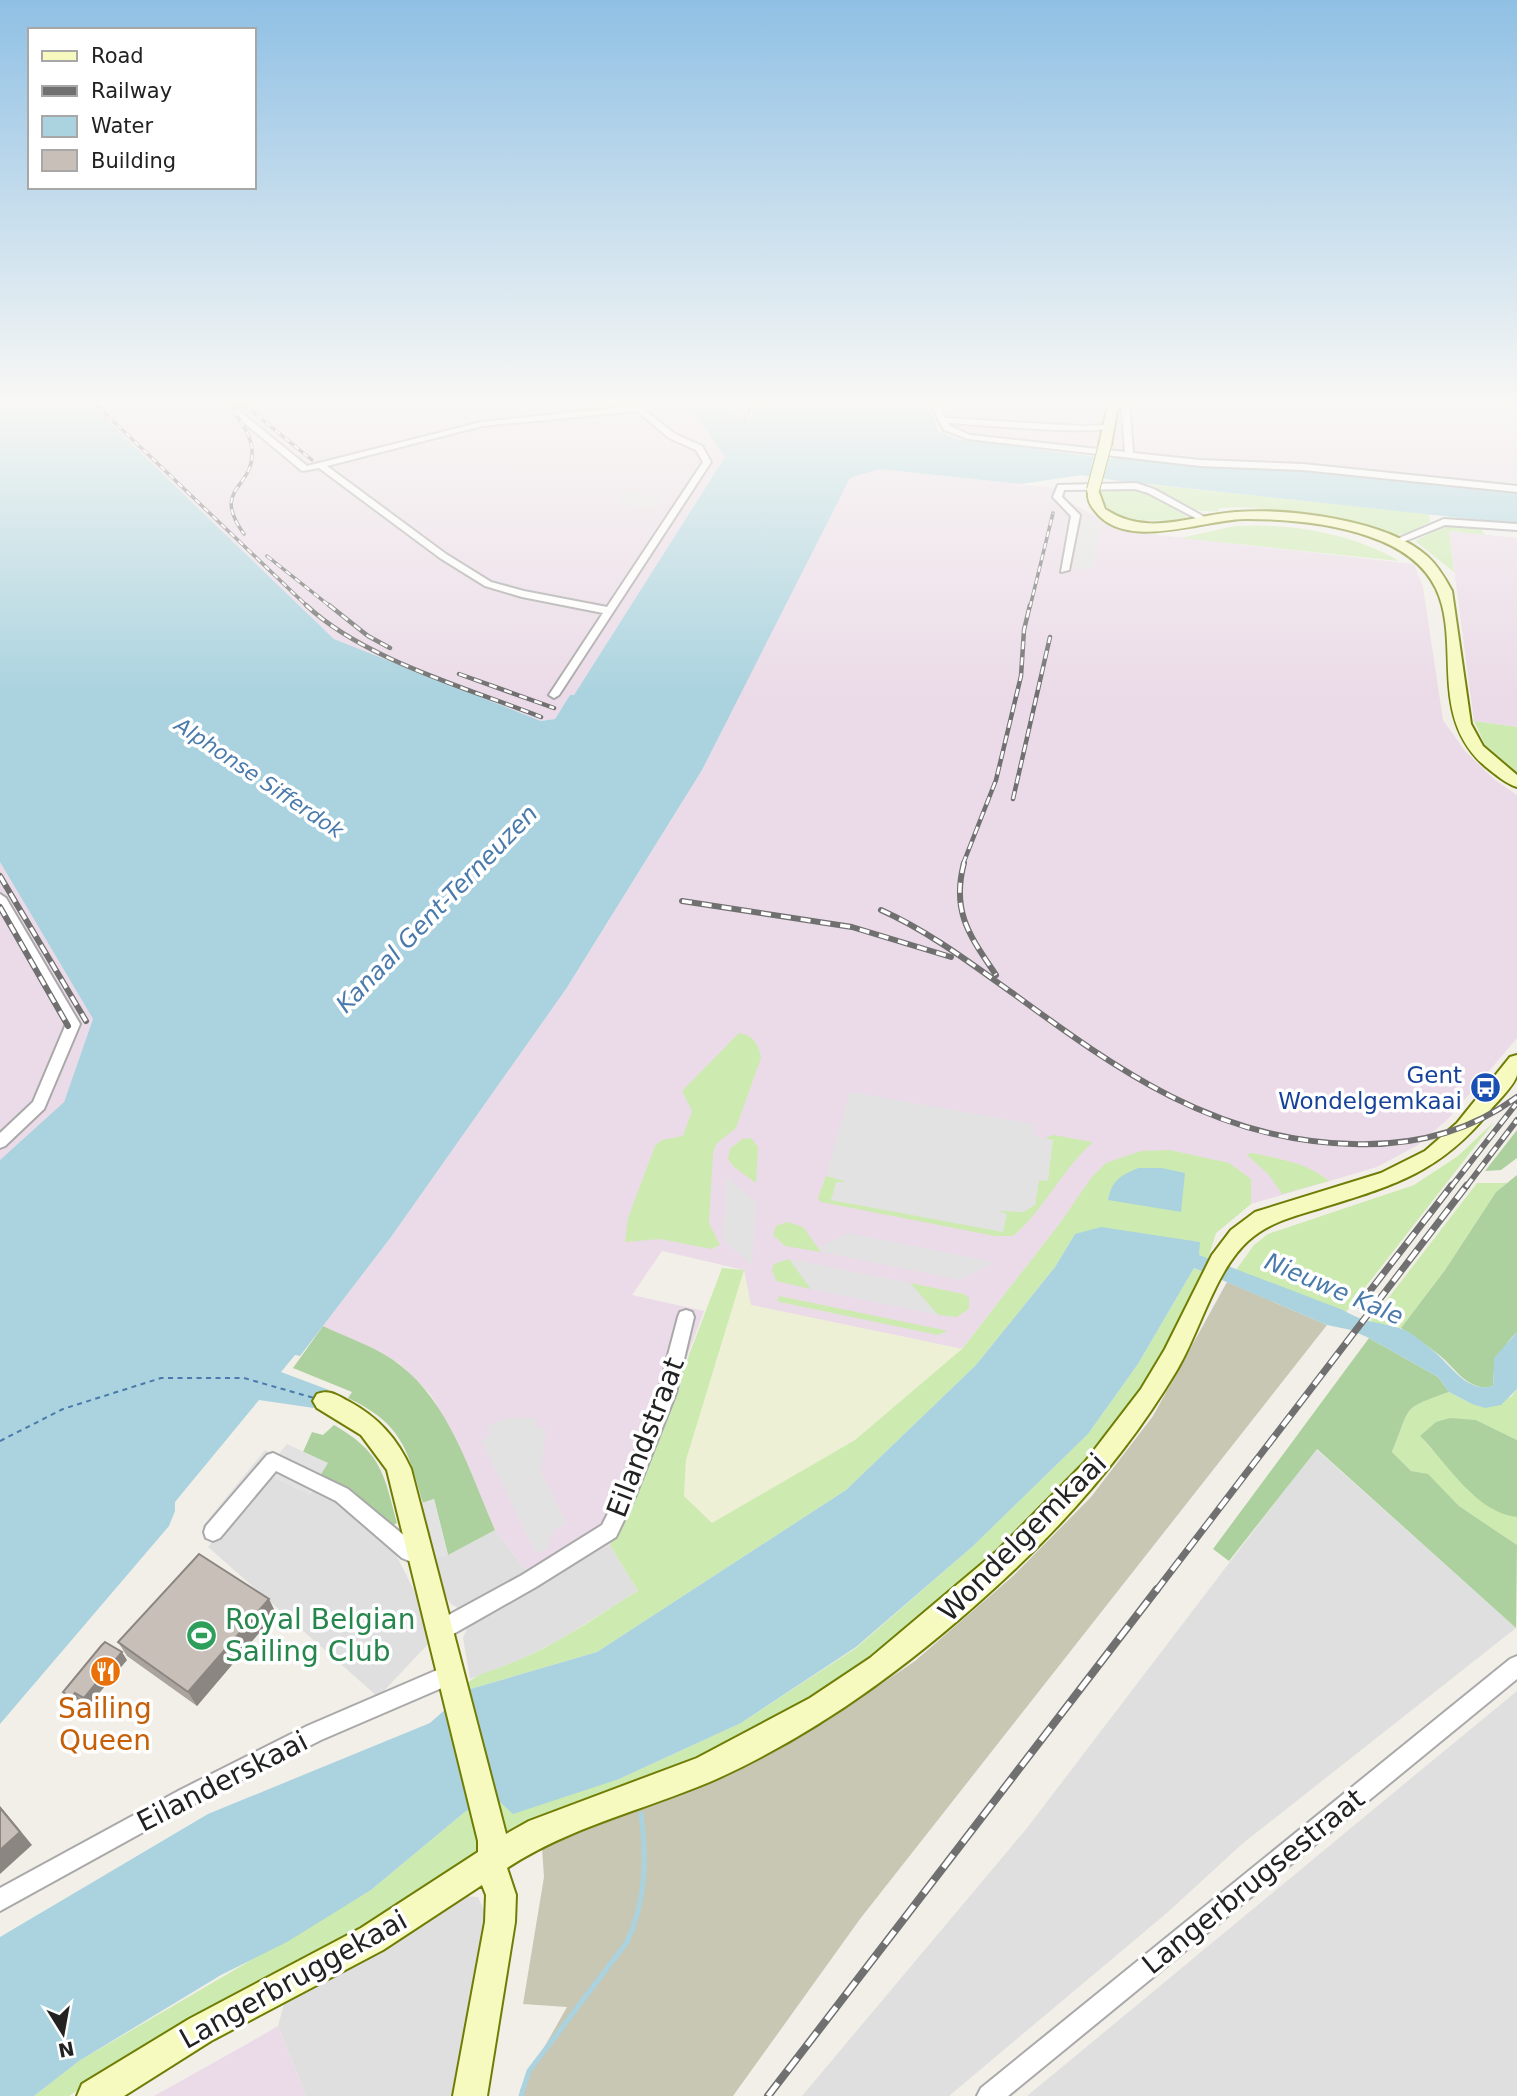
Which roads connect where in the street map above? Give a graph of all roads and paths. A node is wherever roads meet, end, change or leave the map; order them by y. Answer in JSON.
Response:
{"nodes":[{"id":1,"x":365,"y":498,"type":"edge"},
{"id":2,"x":682,"y":498,"type":"edge"},
{"id":3,"x":1058,"y":498,"type":"edge"},
{"id":4,"x":1092,"y":498,"type":"edge"},
{"id":5,"x":1164,"y":498,"type":"edge"},
{"id":6,"x":1206,"y":520,"type":"junction"},
{"id":7,"x":1517,"y":527,"type":"edge"},
{"id":8,"x":1395,"y":542,"type":"junction"},
{"id":9,"x":1064,"y":570,"type":"dead end"},
{"id":10,"x":610,"y":611,"type":"junction"},
{"id":11,"x":554,"y":695,"type":"dead end"},
{"id":12,"x":1517,"y":782,"type":"edge"},
{"id":13,"x":0,"y":898,"type":"edge"},
{"id":14,"x":1517,"y":1062,"type":"edge"},
{"id":15,"x":0,"y":1142,"type":"edge"},
{"id":16,"x":686,"y":1317,"type":"dead end"},
{"id":17,"x":325,"y":1401,"type":"dead end"},
{"id":18,"x":213,"y":1532,"type":"dead end"},
{"id":19,"x":419,"y":1549,"type":"junction"},
{"id":20,"x":441,"y":1630,"type":"junction"},
{"id":21,"x":1517,"y":1665,"type":"edge"},
{"id":22,"x":454,"y":1686,"type":"junction"},
{"id":23,"x":491,"y":1860,"type":"junction"},
{"id":24,"x":0,"y":1900,"type":"edge"},
{"id":25,"x":94,"y":2096,"type":"edge"},
{"id":26,"x":470,"y":2096,"type":"edge"},
{"id":27,"x":989,"y":2096,"type":"edge"}],
"edges":[{"from":1,"to":10,"type":"street"},
{"from":2,"to":10,"type":"street"},
{"from":3,"to":9,"type":"street"},
{"from":4,"to":6,"type":"main road","bridge":true},
{"from":5,"to":6,"type":"street"},
{"from":6,"to":8,"type":"main road"},
{"from":7,"to":8,"type":"street"},
{"from":8,"to":12,"type":"main road"},
{"from":10,"to":11,"type":"street"},
{"from":13,"to":15,"type":"street"},
{"from":14,"to":23,"type":"main road","name":"Wondelgemkaai"},
{"from":16,"to":20,"type":"street","name":"Eilandstraat"},
{"from":17,"to":19,"type":"main road"},
{"from":18,"to":19,"type":"street"},
{"from":19,"to":20,"type":"main road"},
{"from":20,"to":22,"type":"main road"},
{"from":21,"to":27,"type":"street","name":"Langerbrugsestraat"},
{"from":22,"to":23,"type":"main road"},
{"from":22,"to":24,"type":"street","name":"Eilanderskaai"},
{"from":23,"to":25,"type":"main road","name":"Langerbruggekaai"},
{"from":23,"to":26,"type":"main road"}]}
